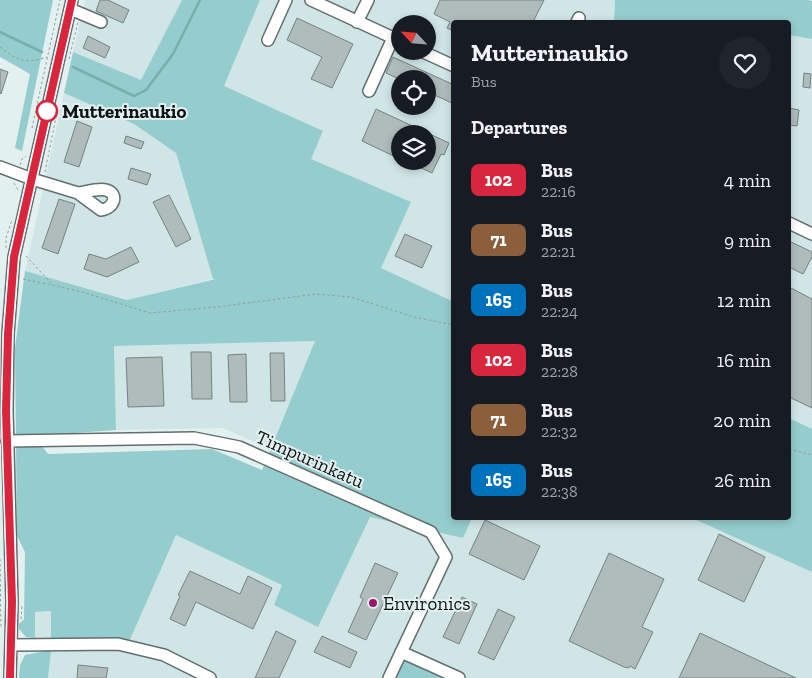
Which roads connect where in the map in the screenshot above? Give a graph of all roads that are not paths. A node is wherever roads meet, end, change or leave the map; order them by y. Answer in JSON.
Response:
{"nodes":[{"id":1,"x":286,"y":0,"type":"edge"},
{"id":2,"x":368,"y":0,"type":"edge"},
{"id":3,"x":314,"y":1,"type":"edge"},
{"id":4,"x":74,"y":7,"type":"edge"},
{"id":5,"x":101,"y":22,"type":"dead end"},
{"id":6,"x":357,"y":22,"type":"junction"},
{"id":7,"x":391,"y":38,"type":"edge"},
{"id":8,"x":268,"y":40,"type":"dead end"},
{"id":9,"x":391,"y":49,"type":"edge"},
{"id":10,"x":436,"y":58,"type":"edge"},
{"id":11,"x":451,"y":65,"type":"edge"},
{"id":12,"x":368,"y":91,"type":"dead end"},
{"id":13,"x":0,"y":167,"type":"edge"},
{"id":14,"x":38,"y":181,"type":"junction"},
{"id":15,"x":78,"y":193,"type":"dead end"},
{"id":16,"x":791,"y":224,"type":"edge"},
{"id":17,"x":812,"y":234,"type":"edge"},
{"id":18,"x":7,"y":441,"type":"junction"},
{"id":19,"x":12,"y":645,"type":"junction"},
{"id":20,"x":401,"y":652,"type":"junction"},
{"id":21,"x":10,"y":678,"type":"edge"},
{"id":22,"x":210,"y":678,"type":"edge"},
{"id":23,"x":389,"y":678,"type":"edge"},
{"id":24,"x":459,"y":678,"type":"edge"}],
"edges":[{"from":1,"to":8,"type":"street"},
{"from":2,"to":6,"type":"street"},
{"from":3,"to":6,"type":"street"},
{"from":4,"to":5,"type":"street"},
{"from":4,"to":14,"type":"street"},
{"from":6,"to":7,"type":"street"},
{"from":9,"to":12,"type":"street"},
{"from":10,"to":11,"type":"street"},
{"from":13,"to":14,"type":"street"},
{"from":14,"to":15,"type":"street"},
{"from":14,"to":18,"type":"street"},
{"from":16,"to":17,"type":"street"},
{"from":18,"to":19,"type":"street"},
{"from":18,"to":20,"type":"street","name":"Timpurinkatu"},
{"from":19,"to":21,"type":"street"},
{"from":19,"to":22,"type":"street"},
{"from":20,"to":23,"type":"street","name":"Timpurinkatu"},
{"from":20,"to":24,"type":"street"}]}
